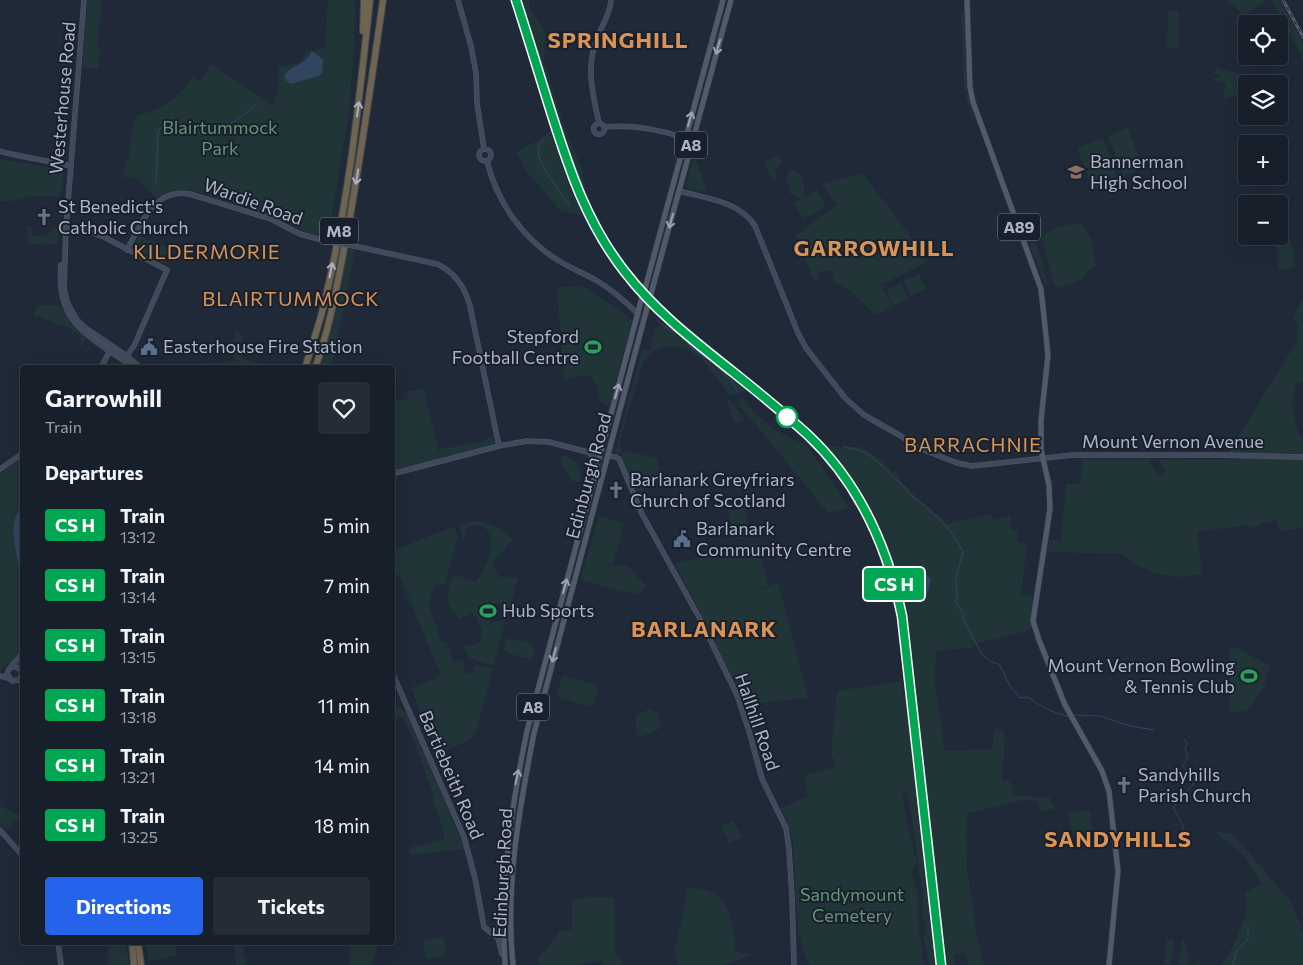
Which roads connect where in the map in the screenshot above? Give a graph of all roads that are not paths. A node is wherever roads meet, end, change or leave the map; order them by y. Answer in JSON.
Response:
{"nodes":[{"id":1,"x":84,"y":0,"type":"edge"},
{"id":2,"x":364,"y":0,"type":"edge"},
{"id":3,"x":370,"y":0,"type":"edge"},
{"id":4,"x":379,"y":0,"type":"edge"},
{"id":5,"x":383,"y":0,"type":"edge"},
{"id":6,"x":458,"y":0,"type":"edge"},
{"id":7,"x":611,"y":0,"type":"edge"},
{"id":8,"x":722,"y":0,"type":"edge"},
{"id":9,"x":731,"y":0,"type":"edge"},
{"id":10,"x":967,"y":0,"type":"edge"},
{"id":11,"x":718,"y":16,"type":"junction"},
{"id":12,"x":726,"y":18,"type":"junction"},
{"id":13,"x":361,"y":93,"type":"junction"},
{"id":14,"x":369,"y":94,"type":"junction"},
{"id":15,"x":599,"y":123,"type":"junction"},
{"id":16,"x":605,"y":128,"type":"junction"},
{"id":17,"x":685,"y":138,"type":"junction"},
{"id":18,"x":692,"y":139,"type":"junction"},
{"id":19,"x":484,"y":149,"type":"junction"},
{"id":20,"x":0,"y":151,"type":"edge"},
{"id":21,"x":487,"y":161,"type":"junction"},
{"id":22,"x":71,"y":166,"type":"junction"},
{"id":23,"x":672,"y":189,"type":"junction"},
{"id":24,"x":679,"y":191,"type":"junction"},
{"id":25,"x":66,"y":228,"type":"junction"},
{"id":26,"x":127,"y":250,"type":"junction"},
{"id":27,"x":638,"y":314,"type":"junction"},
{"id":28,"x":645,"y":316,"type":"junction"},
{"id":29,"x":111,"y":349,"type":"junction"},
{"id":30,"x":125,"y":358,"type":"junction"},
{"id":31,"x":103,"y":365,"type":"edge"},
{"id":32,"x":131,"y":365,"type":"edge"},
{"id":33,"x":136,"y":365,"type":"edge"},
{"id":34,"x":306,"y":365,"type":"edge"},
{"id":35,"x":316,"y":365,"type":"edge"},
{"id":36,"x":612,"y":410,"type":"junction"},
{"id":37,"x":620,"y":412,"type":"junction"},
{"id":38,"x":499,"y":446,"type":"junction"},
{"id":39,"x":589,"y":452,"type":"junction"},
{"id":40,"x":20,"y":455,"type":"edge"},
{"id":41,"x":599,"y":455,"type":"junction"},
{"id":42,"x":608,"y":456,"type":"junction"},
{"id":43,"x":1303,"y":457,"type":"edge"},
{"id":44,"x":1042,"y":458,"type":"junction"},
{"id":45,"x":597,"y":466,"type":"junction"},
{"id":46,"x":0,"y":469,"type":"edge"},
{"id":47,"x":395,"y":473,"type":"edge"},
{"id":48,"x":20,"y":656,"type":"edge"},
{"id":49,"x":10,"y":668,"type":"junction"},
{"id":50,"x":20,"y":670,"type":"edge"},
{"id":51,"x":0,"y":675,"type":"edge"},
{"id":52,"x":8,"y":678,"type":"junction"},
{"id":53,"x":20,"y":678,"type":"edge"},
{"id":54,"x":395,"y":679,"type":"edge"},
{"id":55,"x":0,"y":830,"type":"edge"},
{"id":56,"x":20,"y":853,"type":"edge"},
{"id":57,"x":504,"y":920,"type":"junction"},
{"id":58,"x":490,"y":932,"type":"junction"},
{"id":59,"x":504,"y":933,"type":"junction"},
{"id":60,"x":512,"y":934,"type":"junction"},
{"id":61,"x":58,"y":945,"type":"edge"},
{"id":62,"x":132,"y":945,"type":"edge"},
{"id":63,"x":138,"y":945,"type":"edge"},
{"id":64,"x":61,"y":965,"type":"edge"},
{"id":65,"x":134,"y":965,"type":"edge"},
{"id":66,"x":141,"y":965,"type":"edge"},
{"id":67,"x":505,"y":965,"type":"edge"},
{"id":68,"x":513,"y":965,"type":"edge"},
{"id":69,"x":794,"y":965,"type":"edge"},
{"id":70,"x":1109,"y":965,"type":"edge"}],
"edges":[{"from":1,"to":22,"type":"street","name":"Westerhouse Road"},
{"from":2,"to":13,"type":"highway"},
{"from":3,"to":13,"type":"highway","number":"M8"},
{"from":4,"to":14,"type":"highway","number":"M8"},
{"from":5,"to":14,"type":"highway","number":"M8"},
{"from":6,"to":19,"type":"street"},
{"from":7,"to":15,"type":"street"},
{"from":8,"to":11,"type":"main road","name":"Edinburgh Road","number":"A8"},
{"from":9,"to":12,"type":"main road","name":"Edinburgh Road","number":"A8"},
{"from":10,"to":44,"type":"main road","number":"A89"},
{"from":11,"to":12,"type":"main road"},
{"from":17,"to":11,"type":"main road","name":"Edinburgh Road","number":"A8","one_way":true},
{"from":12,"to":18,"type":"main road","name":"Edinburgh Road","number":"A8","one_way":true},
{"from":34,"to":13,"type":"highway","number":"M8","one_way":true},
{"from":14,"to":35,"type":"highway","number":"M8","one_way":true},
{"from":15,"to":16,"type":"street"},
{"from":15,"to":16,"type":"street"},
{"from":16,"to":17,"type":"street"},
{"from":17,"to":18,"type":"main road","number":"A8"},
{"from":17,"to":23,"type":"main road","name":"Edinburgh Road","number":"A8"},
{"from":18,"to":24,"type":"main road","name":"Edinburgh Road","number":"A8"},
{"from":19,"to":21,"type":"street"},
{"from":19,"to":21,"type":"street"},
{"from":20,"to":22,"type":"street"},
{"from":21,"to":27,"type":"street"},
{"from":22,"to":25,"type":"street","name":"Westerhouse Road"},
{"from":23,"to":24,"type":"main road"},
{"from":23,"to":27,"type":"main road","name":"Edinburgh Road","number":"A8","bridge":true},
{"from":24,"to":28,"type":"main road","name":"Edinburgh Road","number":"A8","one_way":true,"bridge":true},
{"from":24,"to":44,"type":"street","name":"Mount Vernon Avenue"},
{"from":25,"to":26,"type":"street"},
{"from":25,"to":29,"type":"street","name":"Westerhouse Road"},
{"from":26,"to":30,"type":"street"},
{"from":26,"to":38,"type":"street","name":"Wardie Road","bridge":true},
{"from":27,"to":28,"type":"main road"},
{"from":36,"to":27,"type":"main road","name":"Edinburgh Road","number":"A8","one_way":true},
{"from":28,"to":37,"type":"main road","name":"Edinburgh Road","number":"A8"},
{"from":29,"to":30,"type":"street","name":"Westerhouse Road"},
{"from":29,"to":31,"type":"street"},
{"from":30,"to":32,"type":"street","name":"Westerhouse Road"},
{"from":30,"to":33,"type":"street","name":"Westerhouse Road"},
{"from":36,"to":37,"type":"main road"},
{"from":36,"to":41,"type":"main road","name":"Edinburgh Road","number":"A8"},
{"from":37,"to":42,"type":"main road","name":"Edinburgh Road","number":"A8"},
{"from":38,"to":39,"type":"street"},
{"from":38,"to":47,"type":"street"},
{"from":39,"to":41,"type":"street"},
{"from":39,"to":45,"type":"street"},
{"from":40,"to":46,"type":"street"},
{"from":41,"to":42,"type":"main road"},
{"from":41,"to":45,"type":"main road","name":"Edinburgh Road","number":"A8"},
{"from":42,"to":60,"type":"main road","name":"Edinburgh Road","number":"A8","one_way":true},
{"from":42,"to":69,"type":"street","name":"Hallhill Road"},
{"from":43,"to":44,"type":"street","name":"Mount Vernon Avenue"},
{"from":44,"to":70,"type":"main road","number":"A89"},
{"from":57,"to":45,"type":"main road","name":"Edinburgh Road","number":"A8","one_way":true},
{"from":48,"to":49,"type":"street"},
{"from":49,"to":50,"type":"street"},
{"from":49,"to":51,"type":"street"},
{"from":49,"to":52,"type":"street"},
{"from":51,"to":52,"type":"street"},
{"from":52,"to":53,"type":"street"},
{"from":54,"to":58,"type":"street","name":"Bartiebeith Road"},
{"from":55,"to":56,"type":"street"},
{"from":57,"to":58,"type":"street"},
{"from":57,"to":59,"type":"main road","name":"Edinburgh Road","number":"A8"},
{"from":58,"to":59,"type":"street"},
{"from":58,"to":67,"type":"street","name":"Bartiebeith Road"},
{"from":59,"to":60,"type":"main road"},
{"from":59,"to":67,"type":"main road","name":"Edinburgh Road","number":"A8"},
{"from":60,"to":68,"type":"main road","name":"Edinburgh Road","number":"A8"},
{"from":61,"to":64,"type":"street"},
{"from":62,"to":65,"type":"highway"},
{"from":63,"to":66,"type":"highway"}]}
